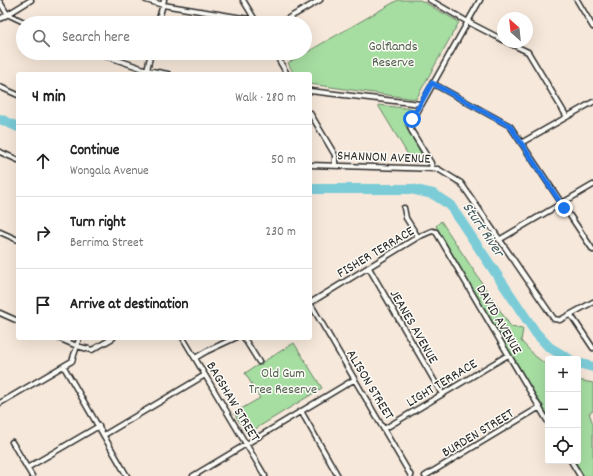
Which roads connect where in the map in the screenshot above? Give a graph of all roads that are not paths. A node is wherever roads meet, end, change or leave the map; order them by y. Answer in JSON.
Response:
{"nodes":[{"id":1,"x":31,"y":0,"type":"edge"},
{"id":2,"x":146,"y":0,"type":"edge"},
{"id":3,"x":164,"y":0,"type":"edge"},
{"id":4,"x":243,"y":0,"type":"edge"},
{"id":5,"x":320,"y":0,"type":"edge"},
{"id":6,"x":430,"y":0,"type":"edge"},
{"id":7,"x":480,"y":0,"type":"edge"},
{"id":8,"x":577,"y":0,"type":"edge"},
{"id":9,"x":0,"y":2,"type":"edge"},
{"id":10,"x":163,"y":5,"type":"junction"},
{"id":11,"x":7,"y":14,"type":"junction"},
{"id":12,"x":160,"y":16,"type":"edge"},
{"id":13,"x":227,"y":16,"type":"edge"},
{"id":14,"x":253,"y":16,"type":"edge"},
{"id":15,"x":292,"y":16,"type":"edge"},
{"id":16,"x":16,"y":18,"type":"edge"},
{"id":17,"x":0,"y":19,"type":"edge"},
{"id":18,"x":468,"y":22,"type":"junction"},
{"id":19,"x":593,"y":27,"type":"edge"},
{"id":20,"x":497,"y":37,"type":"edge"},
{"id":21,"x":520,"y":48,"type":"edge"},
{"id":22,"x":115,"y":60,"type":"edge"},
{"id":23,"x":149,"y":60,"type":"edge"},
{"id":24,"x":279,"y":60,"type":"edge"},
{"id":25,"x":146,"y":72,"type":"edge"},
{"id":26,"x":286,"y":72,"type":"edge"},
{"id":27,"x":432,"y":83,"type":"junction"},
{"id":28,"x":0,"y":88,"type":"edge"},
{"id":29,"x":312,"y":91,"type":"edge"},
{"id":30,"x":16,"y":94,"type":"edge"},
{"id":31,"x":593,"y":102,"type":"edge"},
{"id":32,"x":420,"y":104,"type":"junction"},
{"id":33,"x":312,"y":116,"type":"edge"},
{"id":34,"x":567,"y":117,"type":"junction"},
{"id":35,"x":521,"y":143,"type":"junction"},
{"id":36,"x":0,"y":152,"type":"edge"},
{"id":37,"x":16,"y":159,"type":"edge"},
{"id":38,"x":312,"y":164,"type":"edge"},
{"id":39,"x":335,"y":165,"type":"junction"},
{"id":40,"x":432,"y":169,"type":"junction"},
{"id":41,"x":593,"y":185,"type":"edge"},
{"id":42,"x":561,"y":203,"type":"junction"},
{"id":43,"x":404,"y":208,"type":"dead end"},
{"id":44,"x":432,"y":230,"type":"joint"},
{"id":45,"x":0,"y":232,"type":"edge"},
{"id":46,"x":418,"y":237,"type":"junction"},
{"id":47,"x":16,"y":239,"type":"edge"},
{"id":48,"x":499,"y":240,"type":"junction"},
{"id":49,"x":593,"y":250,"type":"edge"},
{"id":50,"x":369,"y":268,"type":"junction"},
{"id":51,"x":312,"y":302,"type":"edge"},
{"id":52,"x":593,"y":302,"type":"edge"},
{"id":53,"x":312,"y":306,"type":"edge"},
{"id":54,"x":1,"y":315,"type":"edge"},
{"id":55,"x":571,"y":315,"type":"junction"},
{"id":56,"x":16,"y":320,"type":"edge"},
{"id":57,"x":63,"y":340,"type":"edge"},
{"id":58,"x":78,"y":340,"type":"edge"},
{"id":59,"x":110,"y":340,"type":"edge"},
{"id":60,"x":184,"y":340,"type":"edge"},
{"id":61,"x":231,"y":340,"type":"edge"},
{"id":62,"x":245,"y":340,"type":"edge"},
{"id":63,"x":77,"y":346,"type":"junction"},
{"id":64,"x":593,"y":348,"type":"edge"},
{"id":65,"x":508,"y":355,"type":"junction"},
{"id":66,"x":195,"y":358,"type":"junction"},
{"id":67,"x":259,"y":362,"type":"dead end"},
{"id":68,"x":64,"y":367,"type":"junction"},
{"id":69,"x":205,"y":375,"type":"junction"},
{"id":70,"x":355,"y":379,"type":"junction"},
{"id":71,"x":442,"y":394,"type":"junction"},
{"id":72,"x":0,"y":403,"type":"edge"},
{"id":73,"x":540,"y":407,"type":"junction"},
{"id":74,"x":301,"y":411,"type":"junction"},
{"id":75,"x":545,"y":416,"type":"edge"},
{"id":76,"x":99,"y":426,"type":"junction"},
{"id":77,"x":384,"y":429,"type":"junction"},
{"id":78,"x":104,"y":435,"type":"junction"},
{"id":79,"x":12,"y":442,"type":"dead end"},
{"id":80,"x":246,"y":444,"type":"junction"},
{"id":81,"x":573,"y":464,"type":"edge"},
{"id":82,"x":27,"y":468,"type":"junction"},
{"id":83,"x":410,"y":475,"type":"edge"},
{"id":84,"x":32,"y":476,"type":"edge"},
{"id":85,"x":127,"y":476,"type":"edge"},
{"id":86,"x":194,"y":476,"type":"edge"},
{"id":87,"x":265,"y":476,"type":"edge"},
{"id":88,"x":338,"y":476,"type":"edge"},
{"id":89,"x":425,"y":476,"type":"edge"},
{"id":90,"x":580,"y":476,"type":"edge"}],
"edges":[{"from":1,"to":11,"type":"street"},
{"from":2,"to":10,"type":"street"},
{"from":3,"to":10,"type":"street"},
{"from":4,"to":14,"type":"street"},
{"from":5,"to":15,"type":"street"},
{"from":6,"to":18,"type":"street"},
{"from":7,"to":18,"type":"street"},
{"from":8,"to":19,"type":"street"},
{"from":9,"to":11,"type":"street"},
{"from":10,"to":12,"type":"street"},
{"from":10,"to":13,"type":"street"},
{"from":11,"to":16,"type":"street"},
{"from":11,"to":17,"type":"street"},
{"from":18,"to":20,"type":"street"},
{"from":18,"to":27,"type":"street"},
{"from":21,"to":34,"type":"street"},
{"from":22,"to":25,"type":"street"},
{"from":23,"to":25,"type":"street"},
{"from":24,"to":26,"type":"street"},
{"from":27,"to":32,"type":"street"},
{"from":27,"to":35,"type":"street"},
{"from":28,"to":30,"type":"street"},
{"from":29,"to":32,"type":"street"},
{"from":31,"to":34,"type":"street"},
{"from":32,"to":40,"type":"street"},
{"from":33,"to":39,"type":"street"},
{"from":34,"to":35,"type":"street"},
{"from":35,"to":42,"type":"street"},
{"from":36,"to":37,"type":"street"},
{"from":38,"to":39,"type":"street","name":"SHANNON AVENUE"},
{"from":39,"to":40,"type":"street","name":"SHANNON AVENUE"},
{"from":40,"to":48,"type":"street","name":"SHANNON AVENUE"},
{"from":41,"to":42,"type":"street"},
{"from":42,"to":48,"type":"street"},
{"from":42,"to":49,"type":"street"},
{"from":43,"to":46,"type":"street"},
{"from":44,"to":46,"type":"street","name":"FISHER TERRACE"},
{"from":44,"to":65,"type":"street","name":"DAVID AVENUE"},
{"from":45,"to":47,"type":"street"},
{"from":46,"to":50,"type":"street","name":"FISHER TERRACE"},
{"from":48,"to":55,"type":"street","name":"SHANNON AVENUE"},
{"from":50,"to":51,"type":"street","name":"FISHER TERRACE"},
{"from":50,"to":71,"type":"street","name":"JEANES AVENUE"},
{"from":52,"to":55,"type":"street"},
{"from":53,"to":70,"type":"street","name":"ALISON STREET"},
{"from":54,"to":56,"type":"street"},
{"from":55,"to":64,"type":"street"},
{"from":57,"to":63,"type":"street"},
{"from":58,"to":63,"type":"street"},
{"from":59,"to":63,"type":"street"},
{"from":60,"to":66,"type":"street","name":"BAGSHAW STREET"},
{"from":61,"to":66,"type":"street"},
{"from":62,"to":67,"type":"street"},
{"from":63,"to":68,"type":"street"},
{"from":65,"to":71,"type":"street","name":"LIGHT TERRACE"},
{"from":65,"to":73,"type":"street","name":"DAVID AVENUE"},
{"from":66,"to":69,"type":"street","name":"BAGSHAW STREET"},
{"from":68,"to":72,"type":"street"},
{"from":68,"to":76,"type":"street"},
{"from":69,"to":78,"type":"street"},
{"from":69,"to":80,"type":"street","name":"BAGSHAW STREET"},
{"from":70,"to":74,"type":"street"},
{"from":70,"to":77,"type":"street","name":"ALISON STREET"},
{"from":71,"to":77,"type":"street","name":"LIGHT TERRACE"},
{"from":73,"to":75,"type":"street","name":"DAVID AVENUE"},
{"from":73,"to":89,"type":"street","name":"BURDEN STREET"},
{"from":74,"to":80,"type":"street"},
{"from":74,"to":88,"type":"street"},
{"from":76,"to":78,"type":"street"},
{"from":76,"to":82,"type":"street"},
{"from":77,"to":83,"type":"street","name":"ALISON STREET"},
{"from":78,"to":85,"type":"street"},
{"from":79,"to":82,"type":"street"},
{"from":80,"to":86,"type":"street"},
{"from":80,"to":87,"type":"street","name":"BAGSHAW STREET"},
{"from":81,"to":90,"type":"street"},
{"from":82,"to":84,"type":"street"}]}
